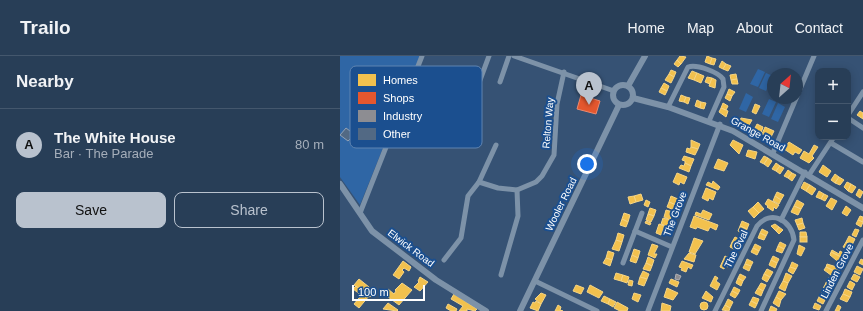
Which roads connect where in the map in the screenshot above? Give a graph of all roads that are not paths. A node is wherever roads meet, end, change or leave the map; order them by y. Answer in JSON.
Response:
{"nodes":[{"id":1,"x":422,"y":56,"type":"edge"},
{"id":2,"x":489,"y":56,"type":"edge"},
{"id":3,"x":509,"y":56,"type":"edge"},
{"id":4,"x":514,"y":56,"type":"edge"},
{"id":5,"x":645,"y":56,"type":"edge"},
{"id":6,"x":814,"y":56,"type":"edge"},
{"id":7,"x":418,"y":66,"type":"edge"},
{"id":8,"x":564,"y":72,"type":"junction"},
{"id":9,"x":482,"y":75,"type":"edge"},
{"id":10,"x":500,"y":82,"type":"dead end"},
{"id":11,"x":628,"y":86,"type":"junction"},
{"id":12,"x":614,"y":91,"type":"junction"},
{"id":13,"x":863,"y":92,"type":"edge"},
{"id":14,"x":633,"y":98,"type":"junction"},
{"id":15,"x":619,"y":105,"type":"junction"},
{"id":16,"x":668,"y":107,"type":"junction"},
{"id":17,"x":851,"y":110,"type":"edge"},
{"id":18,"x":851,"y":120,"type":"edge"},
{"id":19,"x":709,"y":121,"type":"junction"},
{"id":20,"x":720,"y":124,"type":"junction"},
{"id":21,"x":863,"y":128,"type":"edge"},
{"id":22,"x":832,"y":140,"type":"edge"},
{"id":23,"x":831,"y":143,"type":"junction"},
{"id":24,"x":496,"y":145,"type":"dead end"},
{"id":25,"x":386,"y":148,"type":"edge"},
{"id":26,"x":773,"y":153,"type":"junction"},
{"id":27,"x":863,"y":162,"type":"edge"},
{"id":28,"x":807,"y":174,"type":"junction"},
{"id":29,"x":478,"y":182,"type":"junction"},
{"id":30,"x":340,"y":184,"type":"edge"},
{"id":31,"x":518,"y":190,"type":"junction"},
{"id":32,"x":863,"y":208,"type":"edge"},
{"id":33,"x":360,"y":213,"type":"junction"},
{"id":34,"x":642,"y":213,"type":"dead end"},
{"id":35,"x":781,"y":220,"type":"junction"},
{"id":36,"x":635,"y":231,"type":"junction"},
{"id":37,"x":863,"y":240,"type":"edge"},
{"id":38,"x":672,"y":247,"type":"junction"},
{"id":39,"x":444,"y":260,"type":"dead end"},
{"id":40,"x":623,"y":263,"type":"dead end"},
{"id":41,"x":501,"y":275,"type":"dead end"},
{"id":42,"x":535,"y":281,"type":"junction"},
{"id":43,"x":486,"y":311,"type":"edge"},
{"id":44,"x":520,"y":311,"type":"edge"},
{"id":45,"x":596,"y":311,"type":"edge"},
{"id":46,"x":648,"y":311,"type":"edge"},
{"id":47,"x":715,"y":311,"type":"edge"},
{"id":48,"x":761,"y":311,"type":"edge"},
{"id":49,"x":826,"y":311,"type":"edge"}],
"edges":[{"from":1,"to":7,"type":"street"},
{"from":2,"to":9,"type":"street"},
{"from":3,"to":10,"type":"street"},
{"from":4,"to":8,"type":"street"},
{"from":5,"to":11,"type":"street"},
{"from":6,"to":26,"type":"street"},
{"from":8,"to":12,"type":"street"},
{"from":8,"to":31,"type":"street","name":"Relton Way"},
{"from":11,"to":12,"type":"street"},
{"from":11,"to":14,"type":"street"},
{"from":12,"to":15,"type":"street"},
{"from":13,"to":17,"type":"street"},
{"from":14,"to":15,"type":"street"},
{"from":14,"to":16,"type":"street","name":"Grange Road"},
{"from":15,"to":42,"type":"street","name":"Wooler Road"},
{"from":16,"to":19,"type":"street","name":"Grange Road"},
{"from":16,"to":19,"type":"street"},
{"from":18,"to":21,"type":"street"},
{"from":19,"to":20,"type":"street","name":"Grange Road"},
{"from":20,"to":26,"type":"street","name":"Grange Road"},
{"from":20,"to":38,"type":"street","name":"The Grove"},
{"from":22,"to":23,"type":"street"},
{"from":23,"to":27,"type":"street"},
{"from":23,"to":28,"type":"street"},
{"from":24,"to":29,"type":"street"},
{"from":25,"to":33,"type":"street"},
{"from":26,"to":28,"type":"street","name":"Grange Road"},
{"from":28,"to":32,"type":"street","name":"Grange Road"},
{"from":28,"to":35,"type":"street"},
{"from":29,"to":31,"type":"street"},
{"from":29,"to":39,"type":"street"},
{"from":30,"to":33,"type":"street","name":"Elwick Road"},
{"from":31,"to":41,"type":"street"},
{"from":33,"to":43,"type":"street","name":"Elwick Road"},
{"from":34,"to":36,"type":"street"},
{"from":35,"to":47,"type":"street","name":"The Oval"},
{"from":35,"to":48,"type":"street"},
{"from":36,"to":38,"type":"street"},
{"from":36,"to":40,"type":"street"},
{"from":37,"to":49,"type":"street","name":"Linden Grove"},
{"from":38,"to":46,"type":"street","name":"The Grove"},
{"from":42,"to":44,"type":"street","name":"Wooler Road"},
{"from":42,"to":45,"type":"street"}]}
